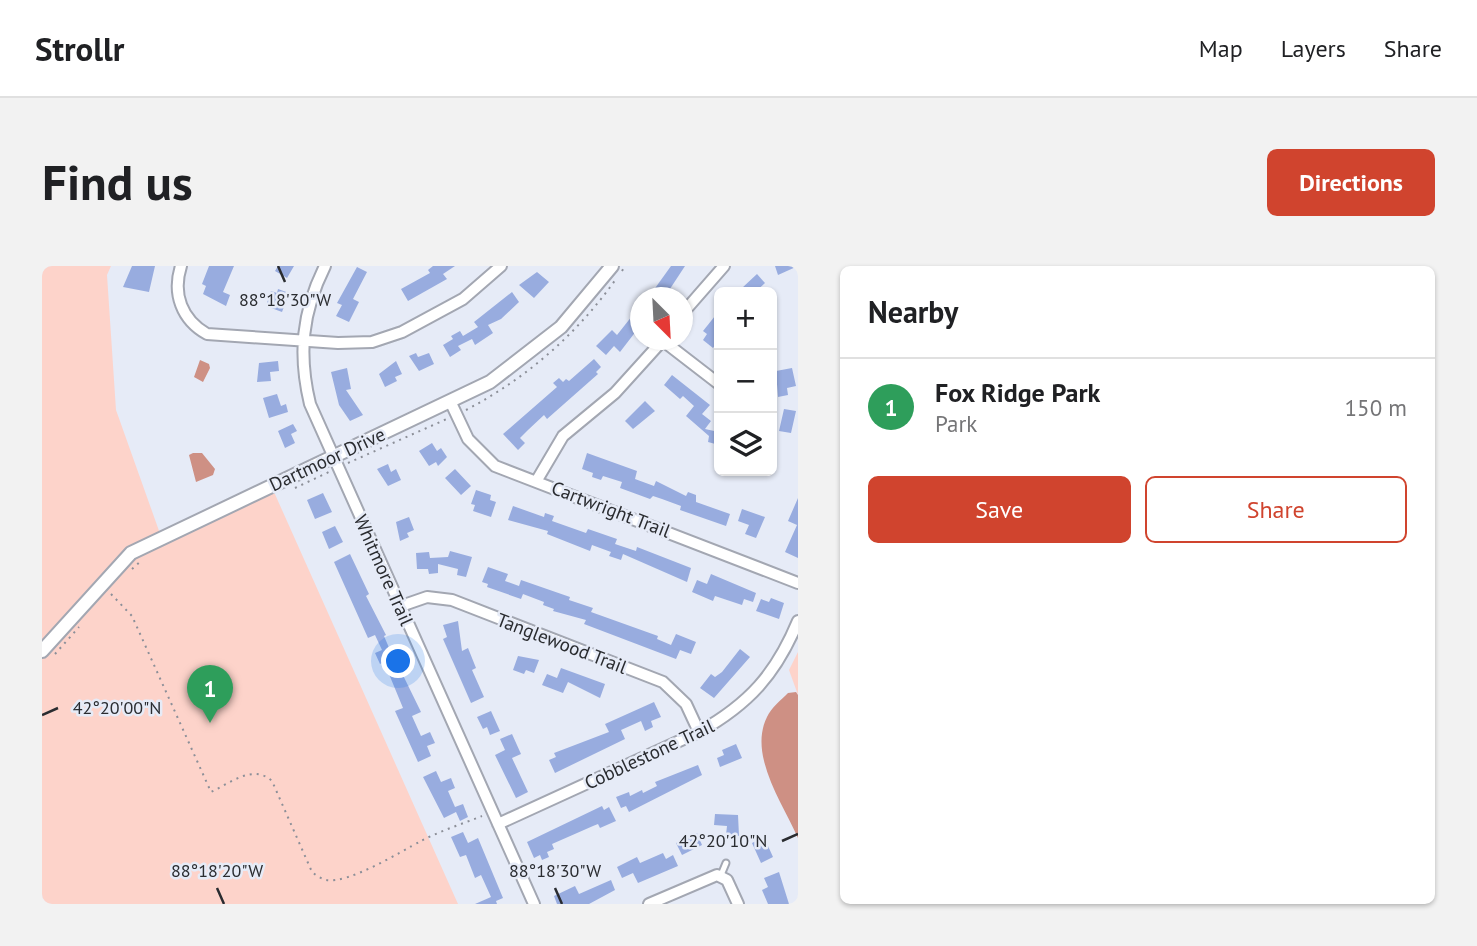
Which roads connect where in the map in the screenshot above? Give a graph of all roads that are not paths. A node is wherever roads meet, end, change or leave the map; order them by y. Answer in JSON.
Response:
{"nodes":[{"id":1,"x":181,"y":266,"type":"edge"},
{"id":2,"x":325,"y":266,"type":"edge"},
{"id":3,"x":501,"y":266,"type":"edge"},
{"id":4,"x":612,"y":266,"type":"edge"},
{"id":5,"x":724,"y":266,"type":"edge"},
{"id":6,"x":693,"y":301,"type":"edge"},
{"id":7,"x":303,"y":340,"type":"junction"},
{"id":8,"x":654,"y":350,"type":"edge"},
{"id":9,"x":676,"y":350,"type":"edge"},
{"id":10,"x":714,"y":380,"type":"edge"},
{"id":11,"x":451,"y":403,"type":"junction"},
{"id":12,"x":333,"y":457,"type":"junction"},
{"id":13,"x":537,"y":480,"type":"junction"},
{"id":14,"x":798,"y":583,"type":"edge"},
{"id":15,"x":401,"y":606,"type":"junction"},
{"id":16,"x":798,"y":621,"type":"edge"},
{"id":17,"x":42,"y":651,"type":"edge"},
{"id":18,"x":699,"y":732,"type":"junction"},
{"id":19,"x":498,"y":824,"type":"junction"},
{"id":20,"x":726,"y":863,"type":"dead end"},
{"id":21,"x":721,"y":875,"type":"junction"},
{"id":22,"x":534,"y":904,"type":"edge"},
{"id":23,"x":649,"y":904,"type":"edge"},
{"id":24,"x":738,"y":904,"type":"edge"}],
"edges":[{"from":1,"to":7,"type":"street"},
{"from":2,"to":7,"type":"street","name":"Whitmore Trail"},
{"from":3,"to":7,"type":"street"},
{"from":4,"to":11,"type":"street","name":"Dartmoor Drive"},
{"from":5,"to":6,"type":"street"},
{"from":7,"to":12,"type":"street","name":"Whitmore Trail"},
{"from":8,"to":13,"type":"street"},
{"from":9,"to":10,"type":"street"},
{"from":11,"to":12,"type":"street","name":"Dartmoor Drive"},
{"from":11,"to":13,"type":"street","name":"Cartwright Trail"},
{"from":12,"to":15,"type":"street","name":"Whitmore Trail"},
{"from":12,"to":17,"type":"street","name":"Dartmoor Drive"},
{"from":13,"to":14,"type":"street","name":"Cartwright Trail"},
{"from":15,"to":18,"type":"street","name":"Tanglewood Trail"},
{"from":15,"to":19,"type":"street","name":"Whitmore Trail"},
{"from":16,"to":18,"type":"street","name":"Cobblestone Trail"},
{"from":18,"to":19,"type":"street","name":"Cobblestone Trail"},
{"from":19,"to":22,"type":"street","name":"Whitmore Trail"},
{"from":20,"to":21,"type":"lane"},
{"from":21,"to":23,"type":"street"},
{"from":21,"to":24,"type":"street"}]}
